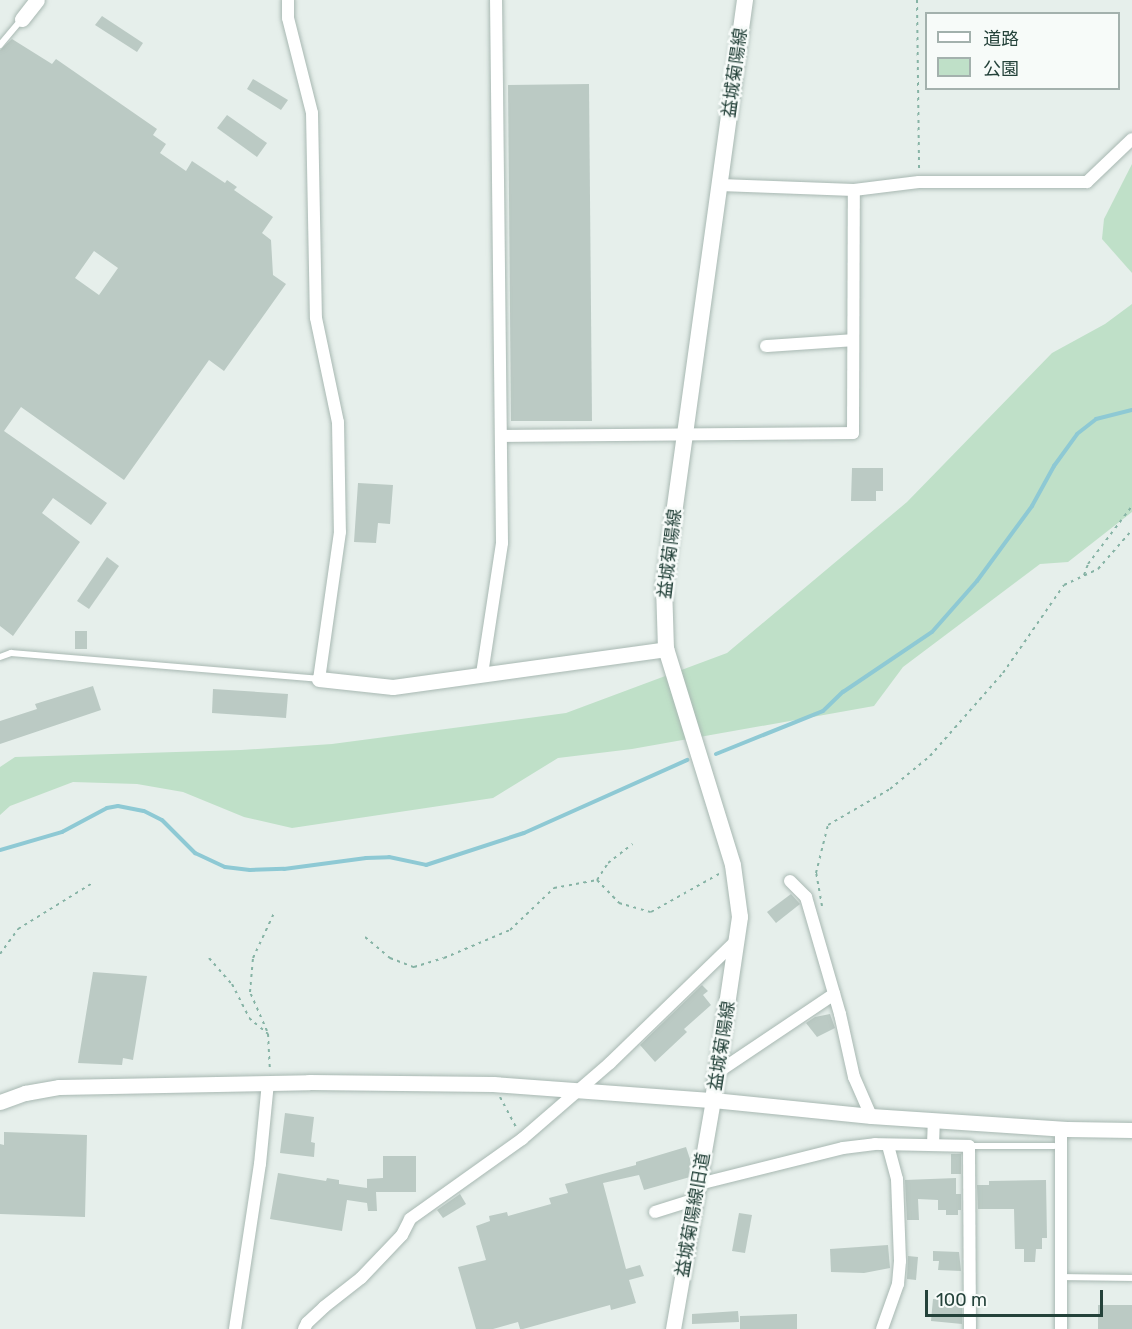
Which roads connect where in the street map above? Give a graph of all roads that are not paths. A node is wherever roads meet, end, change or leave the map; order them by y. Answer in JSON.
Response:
{"nodes":[{"id":1,"x":37,"y":0,"type":"edge"},
{"id":2,"x":288,"y":0,"type":"edge"},
{"id":3,"x":496,"y":0,"type":"edge"},
{"id":4,"x":745,"y":0,"type":"edge"},
{"id":5,"x":22,"y":19,"type":"joint"},
{"id":6,"x":0,"y":45,"type":"edge"},
{"id":7,"x":1132,"y":139,"type":"edge"},
{"id":8,"x":720,"y":185,"type":"junction"},
{"id":9,"x":854,"y":190,"type":"junction"},
{"id":10,"x":853,"y":340,"type":"junction"},
{"id":11,"x":766,"y":346,"type":"dead end"},
{"id":12,"x":685,"y":435,"type":"junction"},
{"id":13,"x":501,"y":436,"type":"junction"},
{"id":14,"x":666,"y":650,"type":"junction"},
{"id":15,"x":0,"y":657,"type":"edge"},
{"id":16,"x":482,"y":674,"type":"junction"},
{"id":17,"x":319,"y":679,"type":"junction"},
{"id":18,"x":790,"y":881,"type":"dead end"},
{"id":19,"x":739,"y":939,"type":"junction"},
{"id":20,"x":834,"y":994,"type":"junction"},
{"id":21,"x":718,"y":1072,"type":"junction"},
{"id":22,"x":268,"y":1083,"type":"junction"},
{"id":23,"x":579,"y":1089,"type":"junction"},
{"id":24,"x":713,"y":1100,"type":"junction"},
{"id":25,"x":0,"y":1102,"type":"edge"},
{"id":26,"x":871,"y":1116,"type":"junction"},
{"id":27,"x":934,"y":1120,"type":"junction"},
{"id":28,"x":1062,"y":1129,"type":"junction"},
{"id":29,"x":1132,"y":1130,"type":"edge"},
{"id":30,"x":888,"y":1145,"type":"junction"},
{"id":31,"x":933,"y":1145,"type":"junction"},
{"id":32,"x":969,"y":1146,"type":"junction"},
{"id":33,"x":1054,"y":1146,"type":"dead end"},
{"id":34,"x":698,"y":1192,"type":"junction"},
{"id":35,"x":654,"y":1212,"type":"dead end"},
{"id":36,"x":1061,"y":1277,"type":"junction"},
{"id":37,"x":1132,"y":1278,"type":"edge"},
{"id":38,"x":235,"y":1329,"type":"edge"},
{"id":39,"x":304,"y":1329,"type":"edge"},
{"id":40,"x":673,"y":1329,"type":"edge"},
{"id":41,"x":882,"y":1329,"type":"edge"},
{"id":42,"x":970,"y":1329,"type":"edge"},
{"id":43,"x":1061,"y":1329,"type":"edge"}],
"edges":[{"from":1,"to":5,"type":"street"},
{"from":2,"to":17,"type":"street"},
{"from":3,"to":13,"type":"street"},
{"from":4,"to":8,"type":"main road","name":"益城菊陽線"},
{"from":5,"to":6,"type":"lane"},
{"from":7,"to":9,"type":"street"},
{"from":8,"to":9,"type":"street"},
{"from":8,"to":12,"type":"main road","name":"益城菊陽線"},
{"from":9,"to":10,"type":"street"},
{"from":10,"to":11,"type":"street"},
{"from":10,"to":12,"type":"street"},
{"from":12,"to":13,"type":"street"},
{"from":12,"to":14,"type":"main road","name":"益城菊陽線"},
{"from":13,"to":16,"type":"street"},
{"from":14,"to":16,"type":"street"},
{"from":14,"to":19,"type":"main road","name":"益城菊陽線"},
{"from":15,"to":17,"type":"lane"},
{"from":16,"to":17,"type":"street"},
{"from":18,"to":20,"type":"street"},
{"from":19,"to":21,"type":"main road","name":"益城菊陽線"},
{"from":19,"to":23,"type":"street"},
{"from":20,"to":21,"type":"street"},
{"from":20,"to":26,"type":"street"},
{"from":21,"to":24,"type":"main road","name":"益城菊陽線"},
{"from":22,"to":23,"type":"street"},
{"from":22,"to":25,"type":"street"},
{"from":22,"to":38,"type":"street"},
{"from":23,"to":24,"type":"street"},
{"from":23,"to":39,"type":"street"},
{"from":24,"to":26,"type":"street"},
{"from":24,"to":34,"type":"street","name":"益城菊陽線旧道"},
{"from":26,"to":27,"type":"street"},
{"from":27,"to":28,"type":"street"},
{"from":27,"to":31,"type":"street"},
{"from":28,"to":29,"type":"street"},
{"from":28,"to":36,"type":"street"},
{"from":30,"to":31,"type":"street"},
{"from":30,"to":34,"type":"street"},
{"from":30,"to":41,"type":"street"},
{"from":31,"to":32,"type":"street"},
{"from":32,"to":33,"type":"lane"},
{"from":32,"to":42,"type":"street"},
{"from":34,"to":35,"type":"street"},
{"from":34,"to":40,"type":"street","name":"益城菊陽線旧道"},
{"from":36,"to":37,"type":"lane"},
{"from":36,"to":43,"type":"street"}]}
